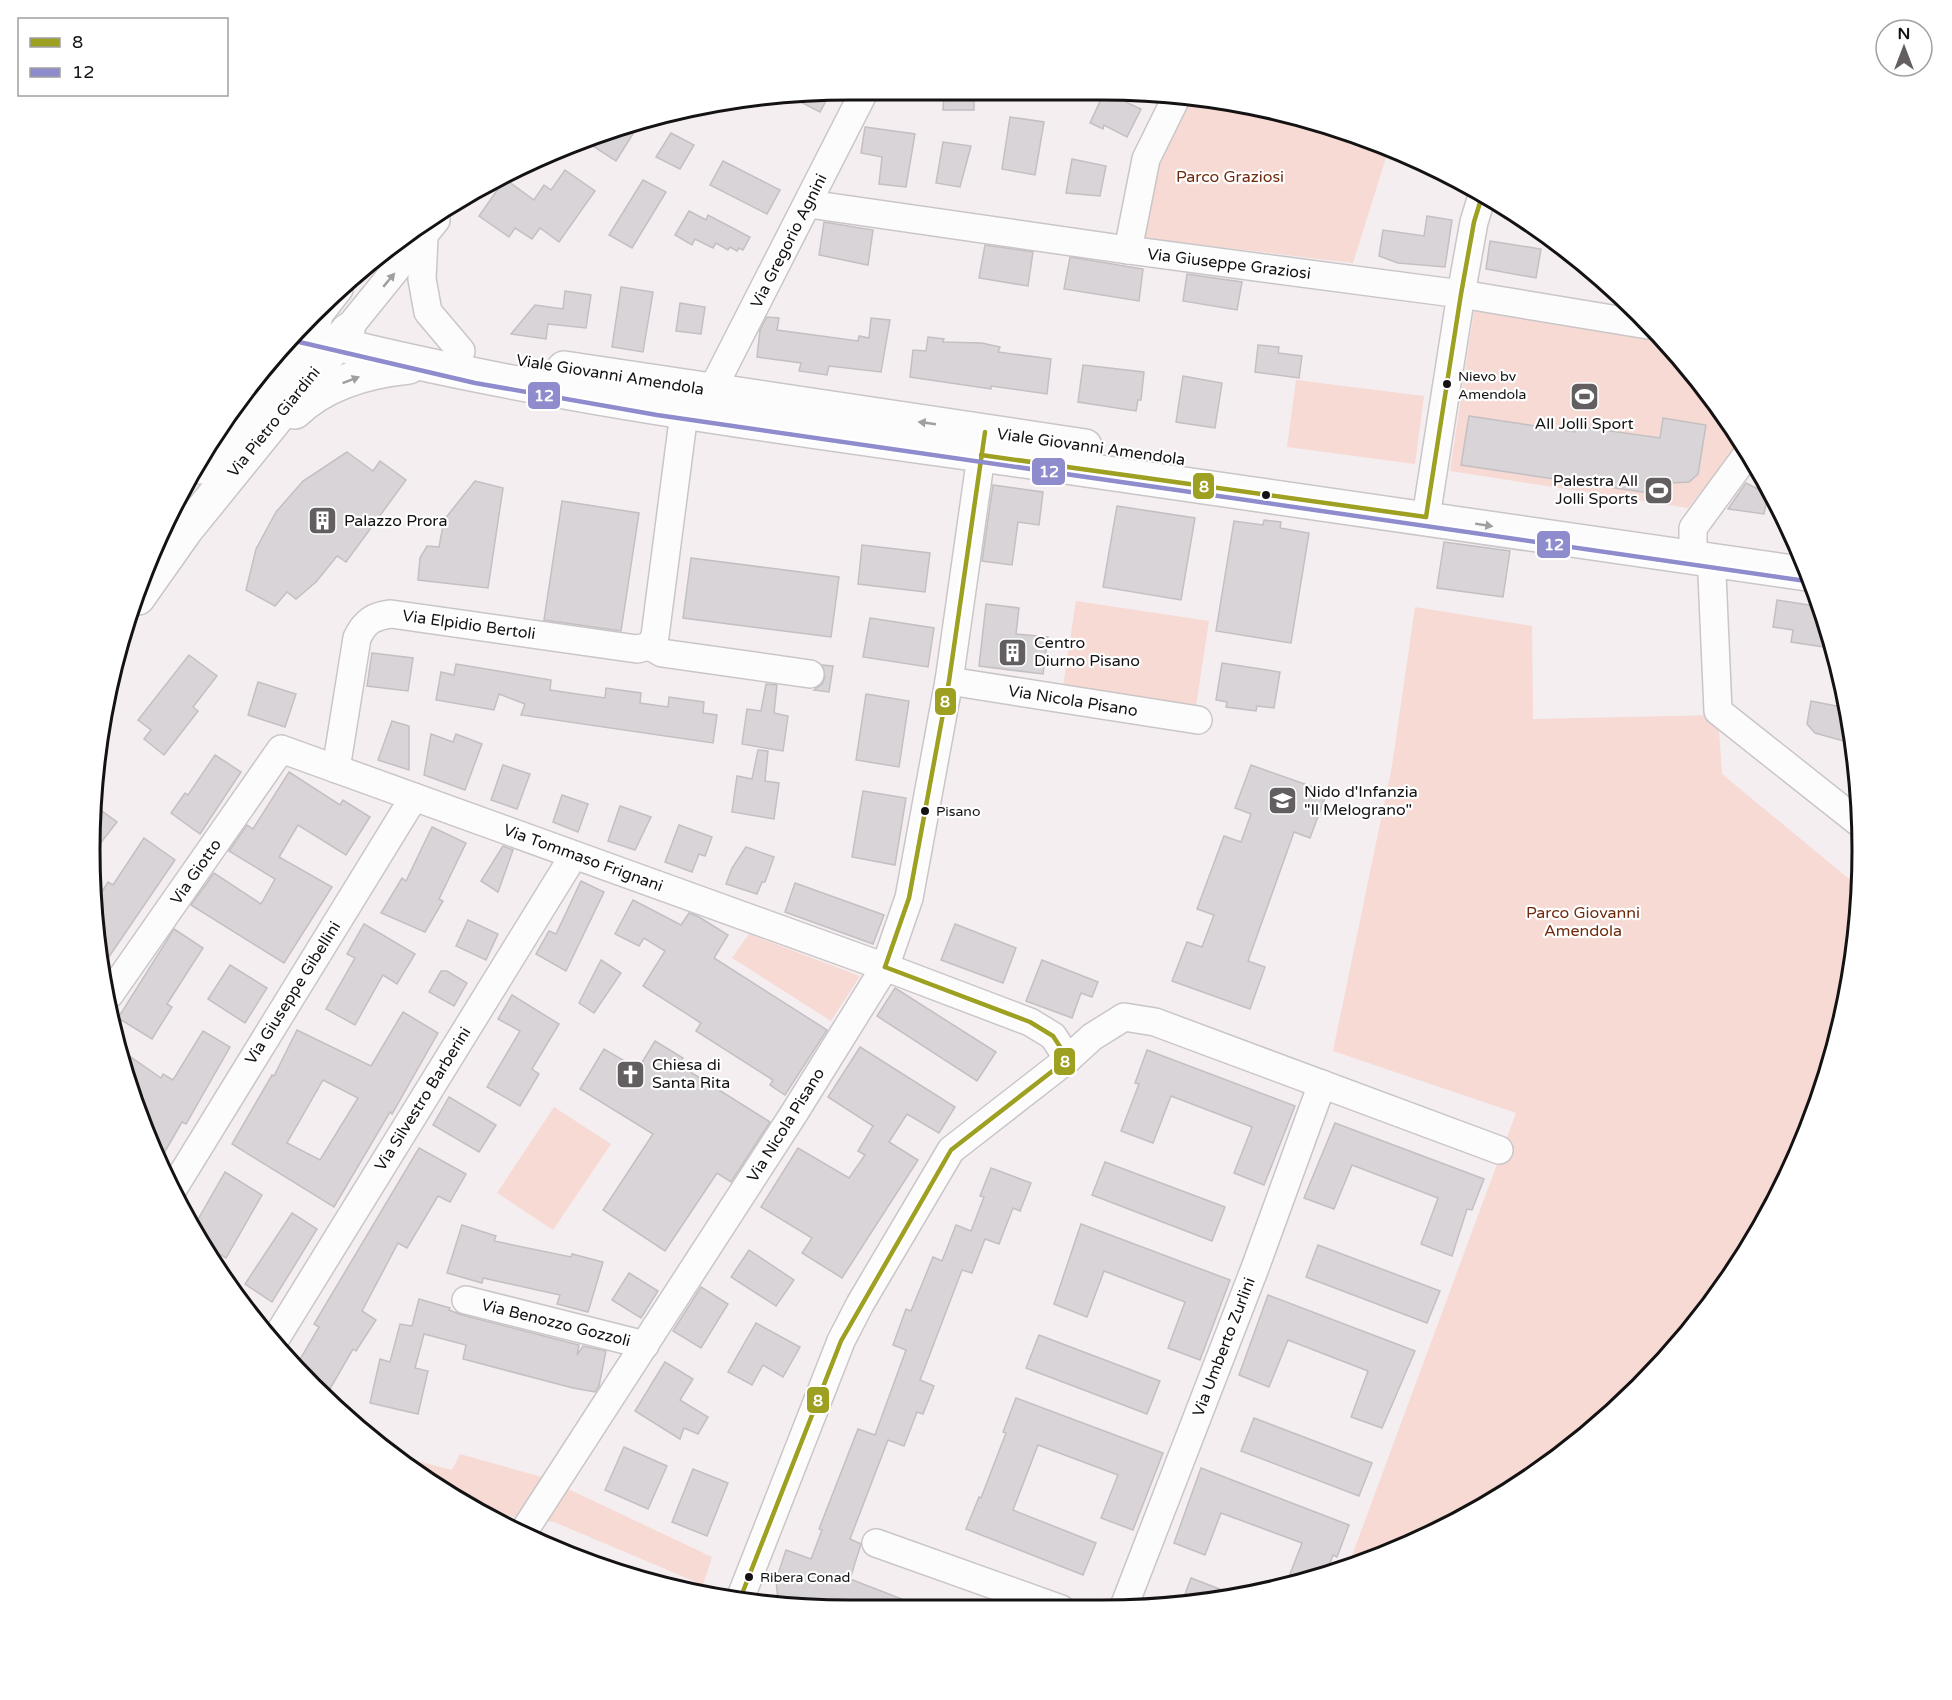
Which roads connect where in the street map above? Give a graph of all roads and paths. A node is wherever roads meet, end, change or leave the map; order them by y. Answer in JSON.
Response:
{"nodes":[{"id":1,"x":860,"y":100,"type":"edge"},
{"id":2,"x":1173,"y":104,"type":"edge"},
{"id":3,"x":1480,"y":203,"type":"edge"},
{"id":4,"x":809,"y":204,"type":"junction"},
{"id":5,"x":430,"y":229,"type":"edge"},
{"id":6,"x":428,"y":231,"type":"edge"},
{"id":7,"x":1128,"y":250,"type":"junction"},
{"id":8,"x":1461,"y":294,"type":"junction"},
{"id":9,"x":1636,"y":324,"type":"edge"},
{"id":10,"x":314,"y":327,"type":"edge"},
{"id":11,"x":344,"y":335,"type":"junction"},
{"id":12,"x":451,"y":359,"type":"junction"},
{"id":13,"x":268,"y":378,"type":"edge"},
{"id":14,"x":711,"y":392,"type":"junction"},
{"id":15,"x":242,"y":413,"type":"edge"},
{"id":16,"x":684,"y":413,"type":"junction"},
{"id":17,"x":983,"y":443,"type":"junction"},
{"id":18,"x":1743,"y":462,"type":"edge"},
{"id":19,"x":1428,"y":506,"type":"junction"},
{"id":20,"x":186,"y":530,"type":"junction"},
{"id":21,"x":1698,"y":545,"type":"junction"},
{"id":22,"x":1788,"y":550,"type":"edge"},
{"id":23,"x":1797,"y":571,"type":"edge"},
{"id":24,"x":152,"y":578,"type":"edge"},
{"id":25,"x":650,"y":646,"type":"junction"},
{"id":26,"x":810,"y":674,"type":"dead end"},
{"id":27,"x":949,"y":681,"type":"junction"},
{"id":28,"x":1198,"y":720,"type":"dead end"},
{"id":29,"x":281,"y":749,"type":"joint"},
{"id":30,"x":336,"y":769,"type":"junction"},
{"id":31,"x":414,"y":797,"type":"junction"},
{"id":32,"x":1851,"y":816,"type":"edge"},
{"id":33,"x":574,"y":855,"type":"junction"},
{"id":34,"x":885,"y":967,"type":"junction"},
{"id":35,"x":114,"y":989,"type":"edge"},
{"id":36,"x":1068,"y":1059,"type":"junction"},
{"id":37,"x":1322,"y":1083,"type":"junction"},
{"id":38,"x":1499,"y":1150,"type":"dead end"},
{"id":39,"x":178,"y":1181,"type":"edge"},
{"id":40,"x":466,"y":1300,"type":"dead end"},
{"id":41,"x":278,"y":1334,"type":"edge"},
{"id":42,"x":645,"y":1345,"type":"junction"},
{"id":43,"x":525,"y":1525,"type":"edge"},
{"id":44,"x":876,"y":1543,"type":"dead end"},
{"id":45,"x":743,"y":1591,"type":"edge"},
{"id":46,"x":1126,"y":1599,"type":"edge"},
{"id":47,"x":1036,"y":1600,"type":"edge"}],
"edges":[{"from":1,"to":4,"type":"street","name":"Via Gregorio Agnini"},
{"from":2,"to":7,"type":"street"},
{"from":3,"to":8,"type":"street"},
{"from":4,"to":7,"type":"street","name":"Via Giuseppe Graziosi"},
{"from":4,"to":14,"type":"street","name":"Via Gregorio Agnini"},
{"from":5,"to":12,"type":"street"},
{"from":11,"to":6,"type":"street","name":"Via Pietro Giardini","one_way":true},
{"from":7,"to":8,"type":"street","name":"Via Giuseppe Graziosi"},
{"from":8,"to":9,"type":"street","name":"Via Giuseppe Graziosi"},
{"from":8,"to":19,"type":"street"},
{"from":10,"to":11,"type":"main road","name":"Viale Giovanni Amendola"},
{"from":11,"to":12,"type":"main road","name":"Viale Giovanni Amendola"},
{"from":11,"to":20,"type":"main road","name":"Via Pietro Giardini"},
{"from":12,"to":14,"type":"main road","name":"Viale Giovanni Amendola"},
{"from":12,"to":16,"type":"main road","name":"Viale Giovanni Amendola"},
{"from":20,"to":12,"type":"main road","one_way":true},
{"from":13,"to":15,"type":"main road","name":"Via Pietro Giardini"},
{"from":17,"to":14,"type":"main road","name":"Viale Giovanni Amendola","one_way":true},
{"from":16,"to":17,"type":"main road","name":"Viale Giovanni Amendola"},
{"from":16,"to":25,"type":"street"},
{"from":17,"to":19,"type":"main road","name":"Viale Giovanni Amendola"},
{"from":17,"to":27,"type":"street","name":"Via Nicola Pisano"},
{"from":18,"to":21,"type":"street"},
{"from":19,"to":21,"type":"main road","name":"Viale Giovanni Amendola"},
{"from":20,"to":24,"type":"main road","name":"Via Pietro Giardini"},
{"from":21,"to":22,"type":"main road","name":"Viale Giovanni Amendola"},
{"from":21,"to":23,"type":"main road","name":"Viale Giovanni Amendola"},
{"from":21,"to":32,"type":"street"},
{"from":25,"to":26,"type":"street","name":"Via Elpidio Bertoli"},
{"from":25,"to":30,"type":"street","name":"Via Elpidio Bertoli"},
{"from":27,"to":28,"type":"street","name":"Via Nicola Pisano"},
{"from":27,"to":34,"type":"street","name":"Via Nicola Pisano"},
{"from":29,"to":30,"type":"street","name":"Via Tommaso Frignani"},
{"from":29,"to":35,"type":"street","name":"Via Giotto"},
{"from":30,"to":31,"type":"street","name":"Via Tommaso Frignani"},
{"from":31,"to":33,"type":"street","name":"Via Tommaso Frignani"},
{"from":31,"to":39,"type":"street","name":"Via Giuseppe Gibellini"},
{"from":33,"to":34,"type":"street","name":"Via Tommaso Frignani"},
{"from":33,"to":41,"type":"street","name":"Via Silvestro Barberini"},
{"from":34,"to":36,"type":"street","name":"Via Tommaso Frignani"},
{"from":34,"to":42,"type":"street","name":"Via Nicola Pisano"},
{"from":36,"to":37,"type":"street"},
{"from":36,"to":45,"type":"street"},
{"from":37,"to":38,"type":"street"},
{"from":37,"to":46,"type":"street","name":"Via Umberto Zurlini"},
{"from":40,"to":42,"type":"street","name":"Via Benozzo Gozzoli"},
{"from":42,"to":43,"type":"street","name":"Via Nicola Pisano"},
{"from":44,"to":47,"type":"street"}]}
